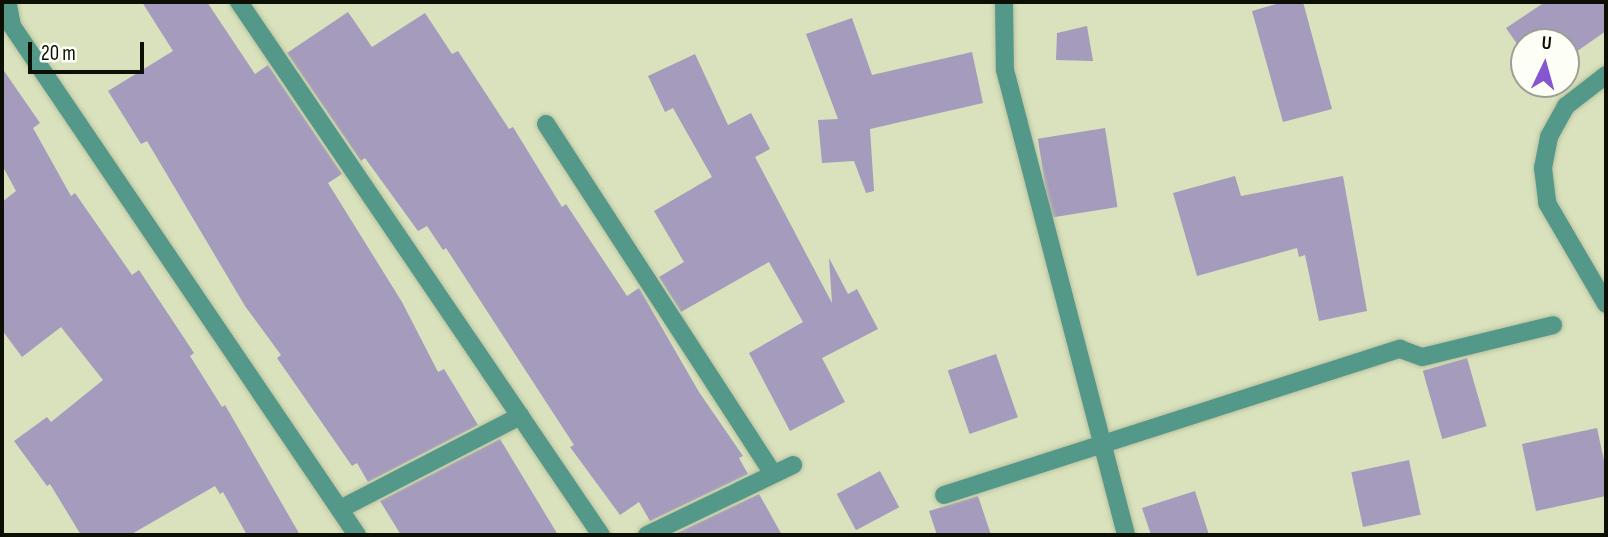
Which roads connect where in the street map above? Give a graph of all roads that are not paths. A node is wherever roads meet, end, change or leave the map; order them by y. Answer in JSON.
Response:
{"nodes":[{"id":1,"x":239,"y":2,"type":"edge"},
{"id":2,"x":1004,"y":2,"type":"edge"},
{"id":3,"x":8,"y":5,"type":"dead end"},
{"id":4,"x":1606,"y":75,"type":"edge"},
{"id":5,"x":546,"y":124,"type":"dead end"},
{"id":6,"x":1606,"y":304,"type":"edge"},
{"id":7,"x":1552,"y":325,"type":"dead end"},
{"id":8,"x":520,"y":416,"type":"junction"},
{"id":9,"x":1103,"y":446,"type":"junction"},
{"id":10,"x":793,"y":465,"type":"dead end"},
{"id":11,"x":773,"y":474,"type":"junction"},
{"id":12,"x":944,"y":495,"type":"dead end"},
{"id":13,"x":340,"y":509,"type":"junction"},
{"id":14,"x":357,"y":535,"type":"edge"},
{"id":15,"x":600,"y":535,"type":"edge"},
{"id":16,"x":647,"y":535,"type":"edge"},
{"id":17,"x":1126,"y":535,"type":"edge"}],
"edges":[{"from":1,"to":8,"type":"street"},
{"from":2,"to":9,"type":"street"},
{"from":3,"to":13,"type":"street"},
{"from":4,"to":6,"type":"street"},
{"from":5,"to":11,"type":"street"},
{"from":7,"to":9,"type":"street"},
{"from":8,"to":13,"type":"street"},
{"from":8,"to":15,"type":"street"},
{"from":9,"to":12,"type":"street"},
{"from":9,"to":17,"type":"street"},
{"from":10,"to":11,"type":"street"},
{"from":11,"to":16,"type":"street"},
{"from":13,"to":14,"type":"street"}]}
